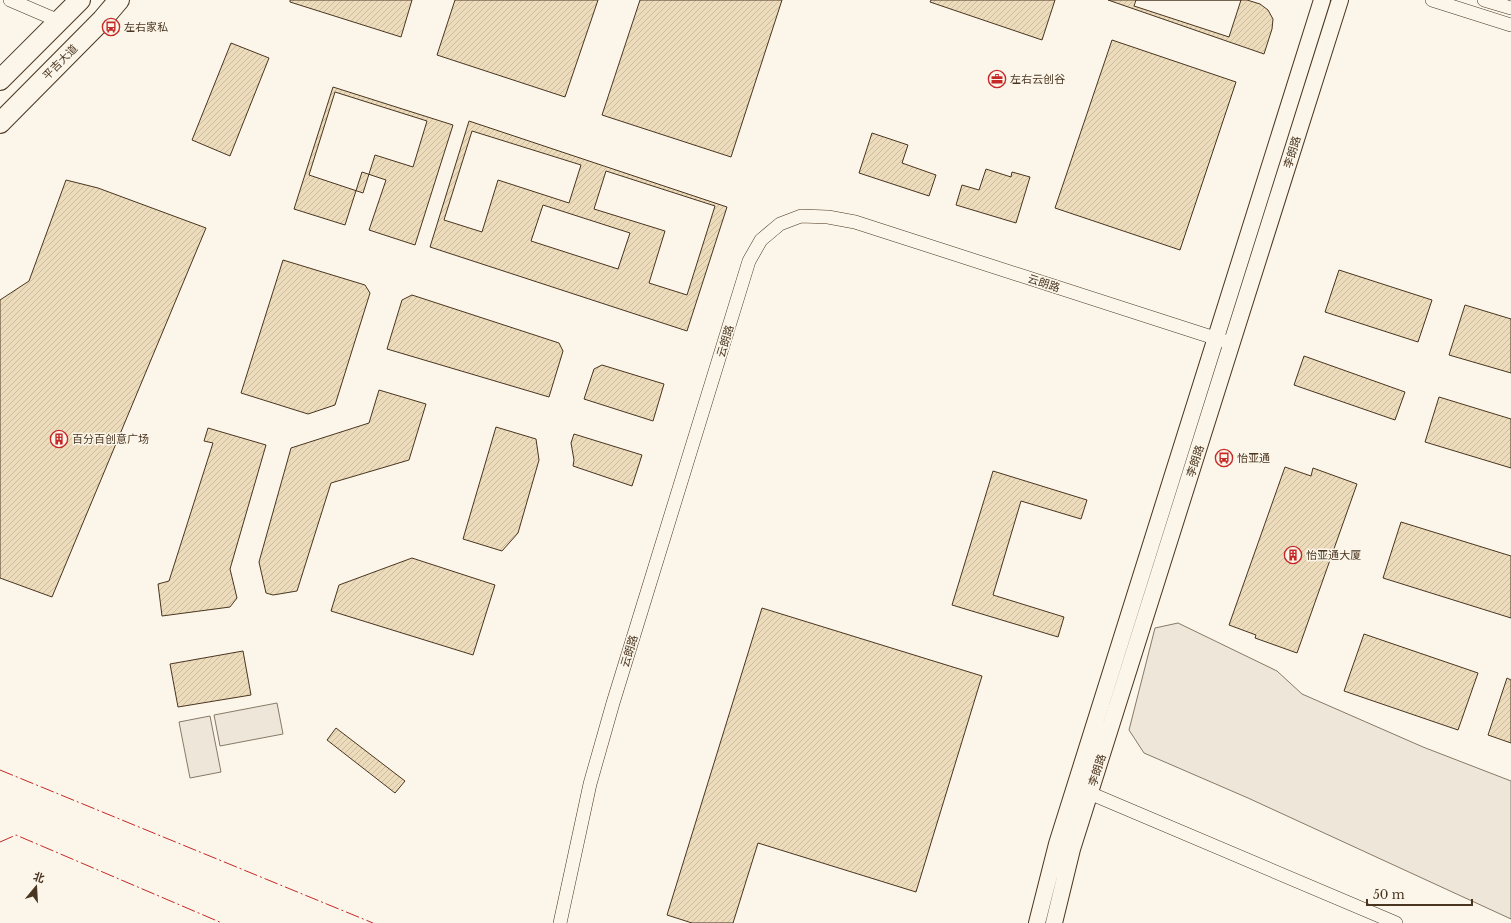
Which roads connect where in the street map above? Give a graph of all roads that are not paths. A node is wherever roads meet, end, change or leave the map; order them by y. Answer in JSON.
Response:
{"nodes":[{"id":1,"x":10,"y":0,"type":"edge"},
{"id":2,"x":80,"y":0,"type":"edge"},
{"id":3,"x":119,"y":0,"type":"edge"},
{"id":4,"x":1322,"y":0,"type":"edge"},
{"id":5,"x":1340,"y":0,"type":"edge"},
{"id":6,"x":1432,"y":0,"type":"edge"},
{"id":7,"x":1484,"y":0,"type":"edge"},
{"id":8,"x":1511,"y":8,"type":"edge"},
{"id":9,"x":59,"y":21,"type":"junction"},
{"id":10,"x":1511,"y":25,"type":"edge"},
{"id":11,"x":0,"y":80,"type":"edge"},
{"id":12,"x":0,"y":123,"type":"edge"},
{"id":13,"x":1216,"y":338,"type":"junction"},
{"id":14,"x":1232,"y":344,"type":"junction"},
{"id":15,"x":1075,"y":787,"type":"junction"},
{"id":16,"x":1090,"y":793,"type":"junction"},
{"id":17,"x":560,"y":923,"type":"edge"},
{"id":18,"x":1037,"y":923,"type":"edge"},
{"id":19,"x":1054,"y":923,"type":"edge"},
{"id":20,"x":1396,"y":923,"type":"edge"}],
"edges":[{"from":1,"to":9,"type":"street"},
{"from":2,"to":9,"type":"main road"},
{"from":3,"to":12,"type":"main road","name":"平吉大道"},
{"from":4,"to":13,"type":"street","name":"李朗路"},
{"from":5,"to":14,"type":"street","name":"李朗路"},
{"from":6,"to":10,"type":"street"},
{"from":7,"to":8,"type":"street"},
{"from":9,"to":11,"type":"main road"},
{"from":13,"to":14,"type":"street","name":"云朗路"},
{"from":13,"to":15,"type":"street","name":"李朗路"},
{"from":13,"to":17,"type":"street","name":"云朗路"},
{"from":14,"to":16,"type":"street","name":"李朗路"},
{"from":15,"to":16,"type":"street"},
{"from":15,"to":18,"type":"street","name":"李朗路"},
{"from":16,"to":19,"type":"street","name":"李朗路"},
{"from":16,"to":20,"type":"street"}]}
